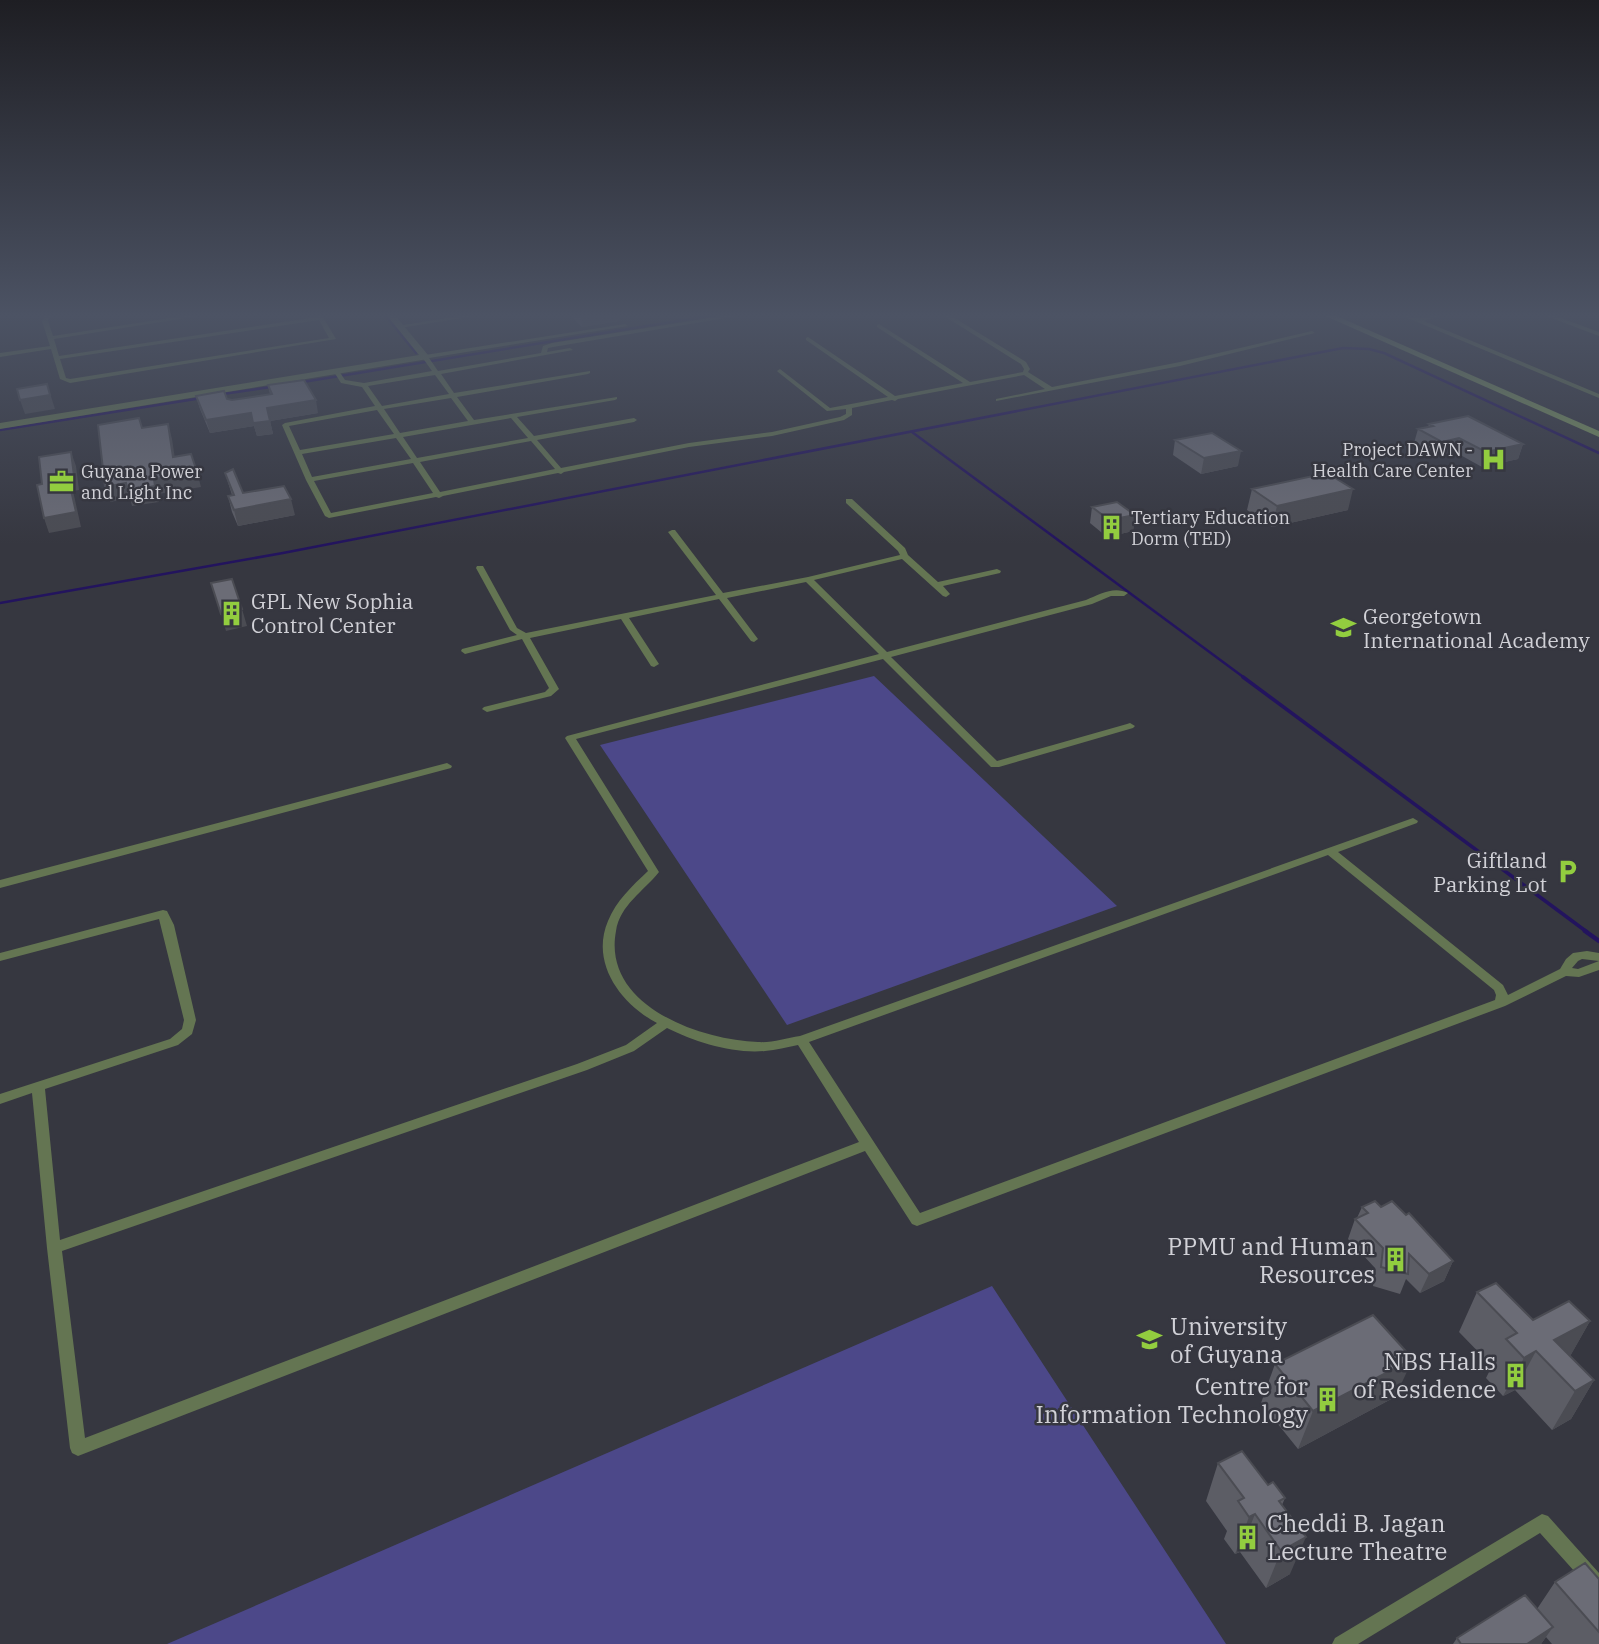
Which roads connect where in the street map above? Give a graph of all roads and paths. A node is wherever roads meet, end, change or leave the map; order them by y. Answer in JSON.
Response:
{"nodes":[{"id":1,"x":230,"y":391,"type":"edge"},
{"id":2,"x":368,"y":391,"type":"edge"},
{"id":3,"x":449,"y":391,"type":"edge"},
{"id":4,"x":483,"y":391,"type":"edge"},
{"id":5,"x":805,"y":391,"type":"edge"},
{"id":6,"x":884,"y":391,"type":"edge"},
{"id":7,"x":933,"y":391,"type":"edge"},
{"id":8,"x":1047,"y":391,"type":"edge"},
{"id":9,"x":1503,"y":391,"type":"edge"},
{"id":10,"x":1506,"y":391,"type":"edge"},
{"id":11,"x":453,"y":396,"type":"junction"},
{"id":12,"x":615,"y":398,"type":"dead end"},
{"id":13,"x":895,"y":398,"type":"junction"},
{"id":14,"x":998,"y":400,"type":"dead end"},
{"id":15,"x":380,"y":407,"type":"junction"},
{"id":16,"x":849,"y":408,"type":"junction"},
{"id":17,"x":513,"y":416,"type":"junction"},
{"id":18,"x":634,"y":420,"type":"dead end"},
{"id":19,"x":472,"y":422,"type":"junction"},
{"id":20,"x":0,"y":426,"type":"edge"},
{"id":21,"x":1599,"y":432,"type":"edge"},
{"id":22,"x":398,"y":435,"type":"junction"},
{"id":23,"x":532,"y":438,"type":"junction"},
{"id":24,"x":297,"y":453,"type":"junction"},
{"id":25,"x":416,"y":461,"type":"junction"},
{"id":26,"x":561,"y":472,"type":"junction"},
{"id":27,"x":310,"y":480,"type":"junction"},
{"id":28,"x":439,"y":496,"type":"junction"},
{"id":29,"x":849,"y":501,"type":"dead end"},
{"id":30,"x":671,"y":532,"type":"dead end"},
{"id":31,"x":904,"y":556,"type":"junction"},
{"id":32,"x":480,"y":568,"type":"dead end"},
{"id":33,"x":997,"y":571,"type":"dead end"},
{"id":34,"x":808,"y":579,"type":"junction"},
{"id":35,"x":938,"y":585,"type":"junction"},
{"id":36,"x":946,"y":594,"type":"dead end"},
{"id":37,"x":1122,"y":594,"type":"dead end"},
{"id":38,"x":721,"y":597,"type":"junction"},
{"id":39,"x":624,"y":617,"type":"junction"},
{"id":40,"x":525,"y":636,"type":"junction"},
{"id":41,"x":754,"y":639,"type":"dead end"},
{"id":42,"x":465,"y":651,"type":"dead end"},
{"id":43,"x":885,"y":655,"type":"junction"},
{"id":44,"x":654,"y":664,"type":"dead end"},
{"id":45,"x":487,"y":709,"type":"dead end"},
{"id":46,"x":1130,"y":726,"type":"dead end"},
{"id":47,"x":447,"y":766,"type":"dead end"},
{"id":48,"x":1413,"y":821,"type":"dead end"},
{"id":49,"x":1330,"y":851,"type":"junction"},
{"id":50,"x":0,"y":884,"type":"edge"},
{"id":51,"x":0,"y":957,"type":"edge"},
{"id":52,"x":1599,"y":957,"type":"edge"},
{"id":53,"x":1599,"y":965,"type":"edge"},
{"id":54,"x":1564,"y":972,"type":"junction"},
{"id":55,"x":1501,"y":1003,"type":"junction"},
{"id":56,"x":664,"y":1024,"type":"junction"},
{"id":57,"x":801,"y":1040,"type":"junction"},
{"id":58,"x":38,"y":1088,"type":"junction"},
{"id":59,"x":0,"y":1099,"type":"edge"},
{"id":60,"x":868,"y":1144,"type":"junction"},
{"id":61,"x":54,"y":1248,"type":"junction"},
{"id":62,"x":1599,"y":1586,"type":"edge"},
{"id":63,"x":1341,"y":1644,"type":"edge"}],
"edges":[{"from":1,"to":20,"type":"street"},
{"from":2,"to":15,"type":"street"},
{"from":3,"to":11,"type":"street"},
{"from":4,"to":11,"type":"street"},
{"from":5,"to":16,"type":"street"},
{"from":6,"to":13,"type":"street"},
{"from":7,"to":13,"type":"street"},
{"from":8,"to":14,"type":"street"},
{"from":9,"to":21,"type":"main road"},
{"from":10,"to":21,"type":"main road"},
{"from":11,"to":15,"type":"street"},
{"from":11,"to":19,"type":"street"},
{"from":12,"to":17,"type":"street"},
{"from":13,"to":16,"type":"street"},
{"from":15,"to":22,"type":"street"},
{"from":15,"to":24,"type":"street"},
{"from":16,"to":26,"type":"street"},
{"from":17,"to":19,"type":"street"},
{"from":17,"to":23,"type":"street"},
{"from":18,"to":23,"type":"street"},
{"from":19,"to":22,"type":"street"},
{"from":22,"to":24,"type":"street"},
{"from":22,"to":25,"type":"street"},
{"from":23,"to":25,"type":"street"},
{"from":23,"to":26,"type":"street"},
{"from":24,"to":27,"type":"street"},
{"from":25,"to":27,"type":"street"},
{"from":25,"to":28,"type":"street"},
{"from":26,"to":28,"type":"street"},
{"from":27,"to":28,"type":"street"},
{"from":29,"to":31,"type":"street"},
{"from":30,"to":38,"type":"street"},
{"from":31,"to":34,"type":"street"},
{"from":31,"to":35,"type":"street"},
{"from":32,"to":40,"type":"street"},
{"from":33,"to":35,"type":"street"},
{"from":34,"to":38,"type":"street"},
{"from":34,"to":43,"type":"street"},
{"from":35,"to":36,"type":"street"},
{"from":37,"to":43,"type":"street"},
{"from":38,"to":39,"type":"street"},
{"from":38,"to":41,"type":"street"},
{"from":39,"to":40,"type":"street"},
{"from":39,"to":44,"type":"street"},
{"from":40,"to":42,"type":"street"},
{"from":40,"to":45,"type":"street"},
{"from":43,"to":46,"type":"street"},
{"from":43,"to":56,"type":"street"},
{"from":47,"to":50,"type":"street"},
{"from":48,"to":49,"type":"street"},
{"from":49,"to":55,"type":"street"},
{"from":49,"to":57,"type":"street"},
{"from":51,"to":58,"type":"street"},
{"from":52,"to":54,"type":"street"},
{"from":53,"to":54,"type":"street"},
{"from":54,"to":55,"type":"street"},
{"from":55,"to":60,"type":"street"},
{"from":56,"to":57,"type":"street"},
{"from":56,"to":61,"type":"street"},
{"from":57,"to":60,"type":"street"},
{"from":58,"to":59,"type":"street"},
{"from":58,"to":61,"type":"street"},
{"from":60,"to":61,"type":"street"},
{"from":62,"to":63,"type":"street"}]}
